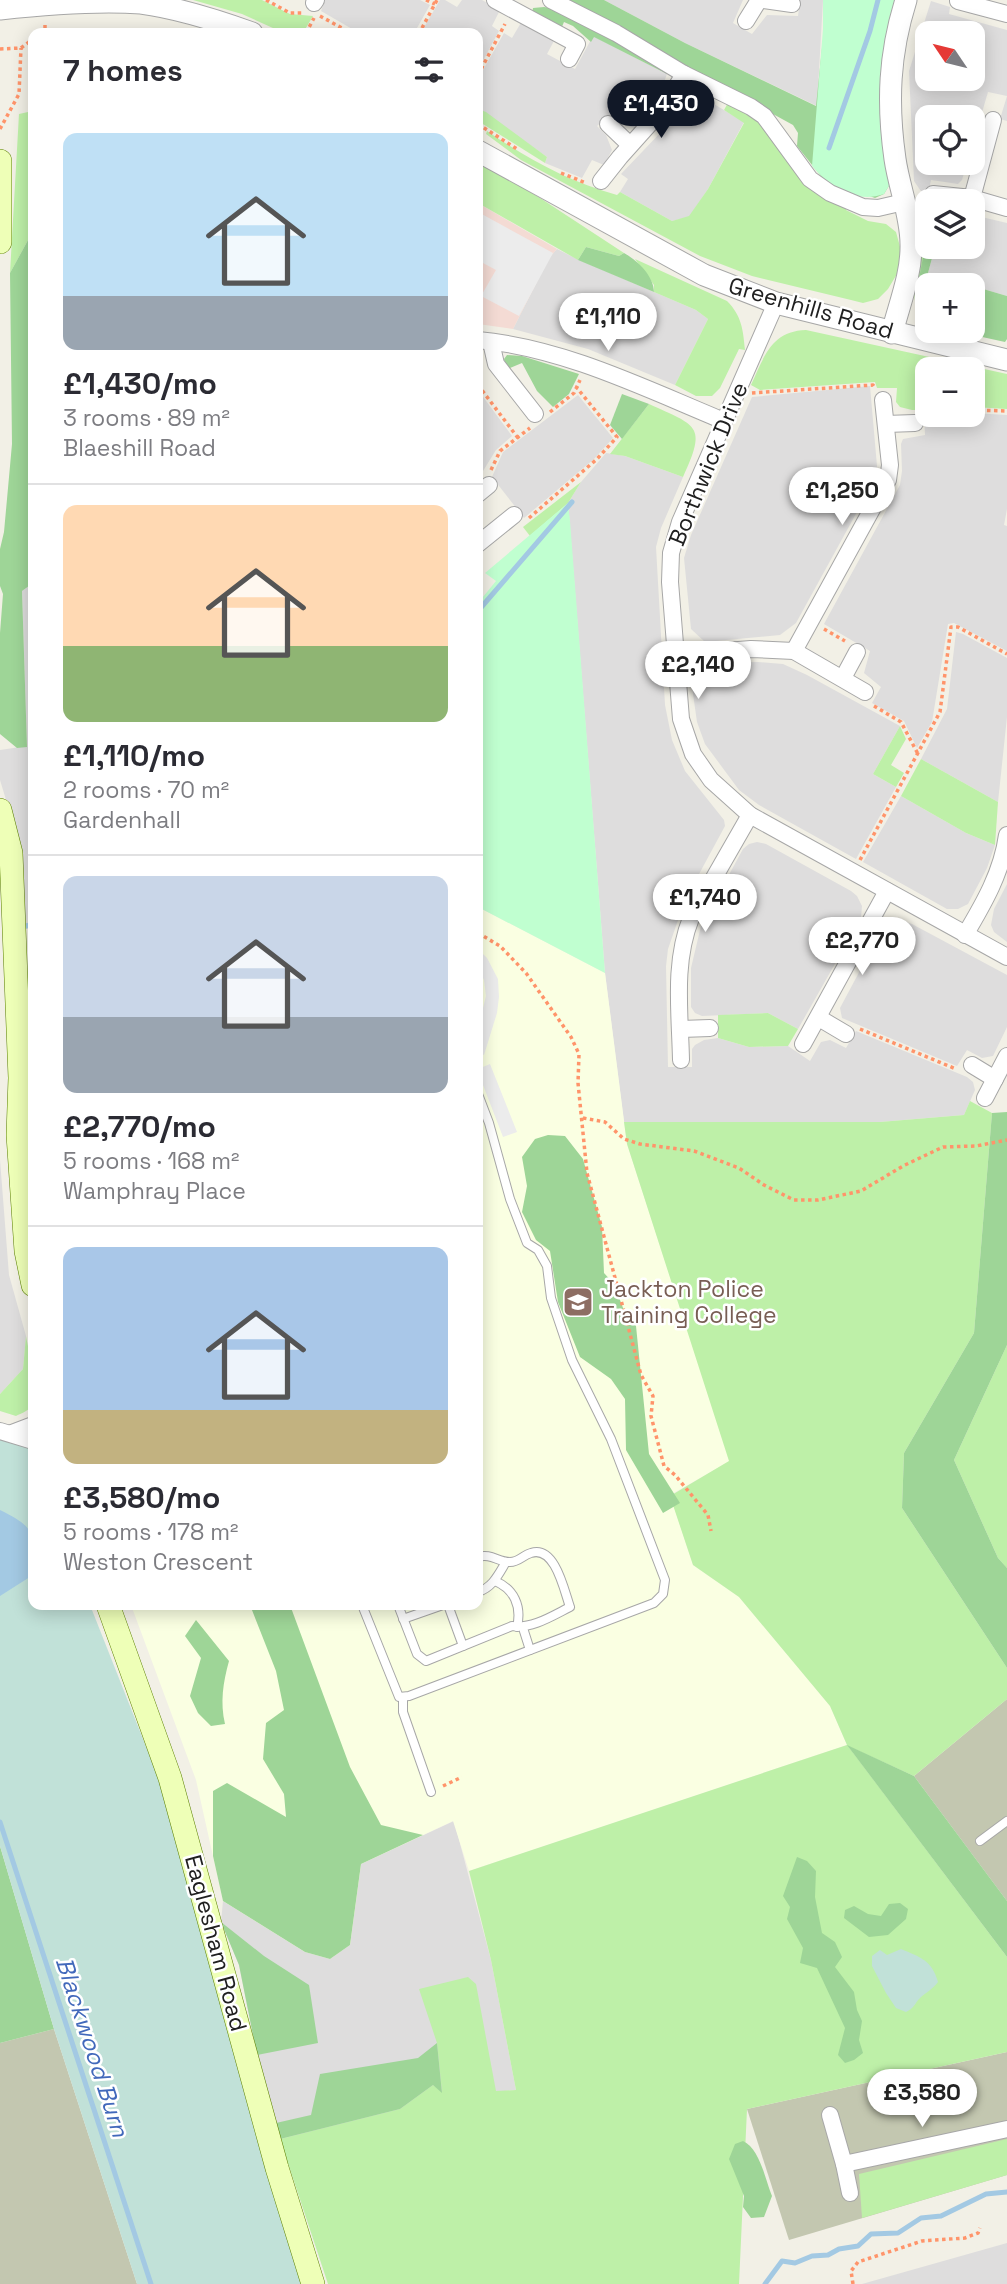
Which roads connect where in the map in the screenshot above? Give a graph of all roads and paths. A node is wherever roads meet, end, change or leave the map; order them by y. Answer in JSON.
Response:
{"nodes":[{"id":1,"x":426,"y":0,"type":"edge"},
{"id":2,"x":495,"y":0,"type":"edge"},
{"id":3,"x":551,"y":0,"type":"edge"},
{"id":4,"x":759,"y":0,"type":"edge"},
{"id":5,"x":764,"y":0,"type":"edge"},
{"id":6,"x":906,"y":0,"type":"edge"},
{"id":7,"x":958,"y":1,"type":"edge"},
{"id":8,"x":436,"y":2,"type":"edge"},
{"id":9,"x":792,"y":4,"type":"dead end"},
{"id":10,"x":984,"y":4,"type":"edge"},
{"id":11,"x":516,"y":5,"type":"edge"},
{"id":12,"x":0,"y":9,"type":"edge"},
{"id":13,"x":1007,"y":14,"type":"edge"},
{"id":14,"x":746,"y":21,"type":"dead end"},
{"id":15,"x":238,"y":28,"type":"edge"},
{"id":16,"x":422,"y":28,"type":"dead end"},
{"id":17,"x":28,"y":43,"type":"edge"},
{"id":18,"x":21,"y":48,"type":"junction"},
{"id":19,"x":0,"y":49,"type":"edge"},
{"id":20,"x":569,"y":59,"type":"dead end"},
{"id":21,"x":483,"y":66,"type":"edge"},
{"id":22,"x":684,"y":74,"type":"junction"},
{"id":23,"x":993,"y":120,"type":"dead end"},
{"id":24,"x":608,"y":124,"type":"dead end"},
{"id":25,"x":483,"y":127,"type":"edge"},
{"id":26,"x":0,"y":129,"type":"edge"},
{"id":27,"x":630,"y":145,"type":"junction"},
{"id":28,"x":483,"y":153,"type":"edge"},
{"id":29,"x":526,"y":155,"type":"dead end"},
{"id":30,"x":0,"y":161,"type":"edge"},
{"id":31,"x":560,"y":173,"type":"dead end"},
{"id":32,"x":601,"y":181,"type":"joint"},
{"id":33,"x":974,"y":189,"type":"edge"},
{"id":34,"x":904,"y":202,"type":"junction"},
{"id":35,"x":985,"y":202,"type":"edge"},
{"id":36,"x":1007,"y":208,"type":"edge"},
{"id":37,"x":0,"y":236,"type":"edge"},
{"id":38,"x":0,"y":242,"type":"edge"},
{"id":39,"x":776,"y":303,"type":"junction"},
{"id":40,"x":892,"y":333,"type":"junction"},
{"id":41,"x":484,"y":341,"type":"edge"},
{"id":42,"x":1007,"y":360,"type":"edge"},
{"id":43,"x":577,"y":388,"type":"dead end"},
{"id":44,"x":483,"y":392,"type":"edge"},
{"id":45,"x":736,"y":395,"type":"junction"},
{"id":46,"x":883,"y":400,"type":"joint"},
{"id":47,"x":985,"y":410,"type":"edge"},
{"id":48,"x":1007,"y":411,"type":"edge"},
{"id":49,"x":535,"y":414,"type":"dead end"},
{"id":50,"x":724,"y":421,"type":"junction"},
{"id":51,"x":915,"y":423,"type":"dead end"},
{"id":52,"x":886,"y":424,"type":"junction"},
{"id":53,"x":518,"y":438,"type":"dead end"},
{"id":54,"x":514,"y":514,"type":"joint"},
{"id":55,"x":483,"y":539,"type":"edge"},
{"id":56,"x":810,"y":621,"type":"junction"},
{"id":57,"x":794,"y":651,"type":"junction"},
{"id":58,"x":857,"y":652,"type":"joint"},
{"id":59,"x":1007,"y":654,"type":"edge"},
{"id":60,"x":676,"y":655,"type":"junction"},
{"id":61,"x":843,"y":678,"type":"junction"},
{"id":62,"x":865,"y":692,"type":"joint"},
{"id":63,"x":918,"y":754,"type":"junction"},
{"id":64,"x":0,"y":810,"type":"edge"},
{"id":65,"x":750,"y":815,"type":"junction"},
{"id":66,"x":1007,"y":835,"type":"edge"},
{"id":67,"x":854,"y":872,"type":"junction"},
{"id":68,"x":887,"y":891,"type":"junction"},
{"id":69,"x":965,"y":935,"type":"junction"},
{"id":70,"x":483,"y":936,"type":"edge"},
{"id":71,"x":1007,"y":957,"type":"edge"},
{"id":72,"x":819,"y":1018,"type":"junction"},
{"id":73,"x":710,"y":1028,"type":"dead end"},
{"id":74,"x":681,"y":1029,"type":"junction"},
{"id":75,"x":846,"y":1034,"type":"joint"},
{"id":76,"x":803,"y":1044,"type":"dead end"},
{"id":77,"x":1007,"y":1056,"type":"edge"},
{"id":78,"x":681,"y":1060,"type":"dead end"},
{"id":79,"x":972,"y":1065,"type":"joint"},
{"id":80,"x":995,"y":1079,"type":"junction"},
{"id":81,"x":985,"y":1098,"type":"dead end"},
{"id":82,"x":483,"y":1107,"type":"edge"},
{"id":83,"x":583,"y":1118,"type":"junction"},
{"id":84,"x":1007,"y":1140,"type":"edge"},
{"id":85,"x":28,"y":1261,"type":"edge"},
{"id":86,"x":28,"y":1426,"type":"edge"},
{"id":87,"x":6,"y":1432,"type":"edge"},
{"id":88,"x":28,"y":1439,"type":"edge"},
{"id":89,"x":711,"y":1531,"type":"dead end"},
{"id":90,"x":483,"y":1557,"type":"edge"},
{"id":91,"x":506,"y":1562,"type":"junction"},
{"id":92,"x":495,"y":1581,"type":"junction"},
{"id":93,"x":483,"y":1591,"type":"edge"},
{"id":94,"x":110,"y":1610,"type":"edge"},
{"id":95,"x":364,"y":1610,"type":"edge"},
{"id":96,"x":400,"y":1610,"type":"edge"},
{"id":97,"x":430,"y":1610,"type":"edge"},
{"id":98,"x":447,"y":1610,"type":"edge"},
{"id":99,"x":403,"y":1619,"type":"junction"},
{"id":100,"x":520,"y":1627,"type":"junction"},
{"id":101,"x":463,"y":1646,"type":"junction"},
{"id":102,"x":530,"y":1650,"type":"junction"},
{"id":103,"x":403,"y":1697,"type":"junction"},
{"id":104,"x":463,"y":1777,"type":"dead end"},
{"id":105,"x":431,"y":1792,"type":"joint"},
{"id":106,"x":1007,"y":1821,"type":"edge"},
{"id":107,"x":980,"y":1841,"type":"dead end"},
{"id":108,"x":830,"y":2115,"type":"dead end"},
{"id":109,"x":1007,"y":2129,"type":"edge"},
{"id":110,"x":845,"y":2164,"type":"junction"},
{"id":111,"x":850,"y":2193,"type":"dead end"},
{"id":112,"x":980,"y":2228,"type":"dead end"},
{"id":113,"x":313,"y":2284,"type":"edge"},
{"id":114,"x":853,"y":2284,"type":"edge"}],
"edges":[{"from":1,"to":8,"type":"path"},
{"from":2,"to":11,"type":"street"},
{"from":3,"to":22,"type":"street"},
{"from":4,"to":14,"type":"street"},
{"from":5,"to":9,"type":"street"},
{"from":6,"to":34,"type":"street"},
{"from":7,"to":10,"type":"street"},
{"from":8,"to":16,"type":"path"},
{"from":10,"to":13,"type":"street"},
{"from":11,"to":20,"type":"street"},
{"from":11,"to":21,"type":"path"},
{"from":12,"to":15,"type":"street"},
{"from":17,"to":18,"type":"path"},
{"from":18,"to":19,"type":"path"},
{"from":18,"to":26,"type":"path"},
{"from":22,"to":27,"type":"street"},
{"from":22,"to":34,"type":"street"},
{"from":23,"to":33,"type":"street"},
{"from":24,"to":27,"type":"street"},
{"from":25,"to":29,"type":"path"},
{"from":27,"to":32,"type":"street"},
{"from":28,"to":39,"type":"street","name":"Greenhills Road"},
{"from":30,"to":37,"type":"main road"},
{"from":31,"to":32,"type":"path"},
{"from":34,"to":40,"type":"street"},
{"from":35,"to":36,"type":"street"},
{"from":37,"to":38,"type":"main road"},
{"from":39,"to":40,"type":"street","name":"Greenhills Road"},
{"from":39,"to":45,"type":"street","name":"Borthwick Drive"},
{"from":40,"to":42,"type":"street","name":"Greenhills Road"},
{"from":41,"to":49,"type":"street"},
{"from":41,"to":50,"type":"street"},
{"from":43,"to":54,"type":"path"},
{"from":44,"to":53,"type":"path"},
{"from":45,"to":46,"type":"path"},
{"from":45,"to":50,"type":"street","name":"Borthwick Drive"},
{"from":46,"to":52,"type":"street"},
{"from":47,"to":48,"type":"path"},
{"from":50,"to":60,"type":"street","name":"Borthwick Drive"},
{"from":51,"to":52,"type":"street"},
{"from":52,"to":56,"type":"street"},
{"from":54,"to":55,"type":"street"},
{"from":56,"to":57,"type":"street"},
{"from":56,"to":58,"type":"path"},
{"from":57,"to":60,"type":"street"},
{"from":57,"to":61,"type":"street"},
{"from":58,"to":61,"type":"street"},
{"from":59,"to":63,"type":"path"},
{"from":60,"to":65,"type":"street","name":"Borthwick Drive"},
{"from":61,"to":62,"type":"street"},
{"from":62,"to":63,"type":"path"},
{"from":63,"to":67,"type":"path"},
{"from":64,"to":85,"type":"main road"},
{"from":65,"to":67,"type":"street","name":"Borthwick Drive"},
{"from":65,"to":74,"type":"street"},
{"from":66,"to":69,"type":"street"},
{"from":67,"to":68,"type":"street","name":"Borthwick Drive"},
{"from":68,"to":69,"type":"street","name":"Borthwick Drive"},
{"from":68,"to":72,"type":"street"},
{"from":69,"to":71,"type":"street","name":"Borthwick Drive"},
{"from":70,"to":83,"type":"path"},
{"from":72,"to":75,"type":"street"},
{"from":72,"to":76,"type":"street"},
{"from":73,"to":74,"type":"street"},
{"from":74,"to":78,"type":"street"},
{"from":75,"to":79,"type":"path"},
{"from":77,"to":80,"type":"street"},
{"from":79,"to":80,"type":"street"},
{"from":80,"to":81,"type":"street"},
{"from":82,"to":102,"type":"lane"},
{"from":83,"to":84,"type":"path"},
{"from":83,"to":89,"type":"path"},
{"from":86,"to":87,"type":"street"},
{"from":87,"to":88,"type":"street"},
{"from":90,"to":91,"type":"lane"},
{"from":91,"to":92,"type":"lane"},
{"from":91,"to":100,"type":"lane"},
{"from":92,"to":93,"type":"lane"},
{"from":92,"to":100,"type":"lane"},
{"from":94,"to":113,"type":"main road","name":"Eaglesham Road"},
{"from":95,"to":103,"type":"lane"},
{"from":96,"to":99,"type":"lane"},
{"from":97,"to":99,"type":"lane"},
{"from":98,"to":101,"type":"lane"},
{"from":99,"to":101,"type":"lane"},
{"from":100,"to":101,"type":"lane"},
{"from":100,"to":102,"type":"lane"},
{"from":102,"to":103,"type":"lane"},
{"from":103,"to":105,"type":"lane"},
{"from":104,"to":105,"type":"path"},
{"from":106,"to":107,"type":"lane"},
{"from":108,"to":110,"type":"street"},
{"from":109,"to":110,"type":"street"},
{"from":110,"to":111,"type":"street"},
{"from":112,"to":114,"type":"path"}]}
